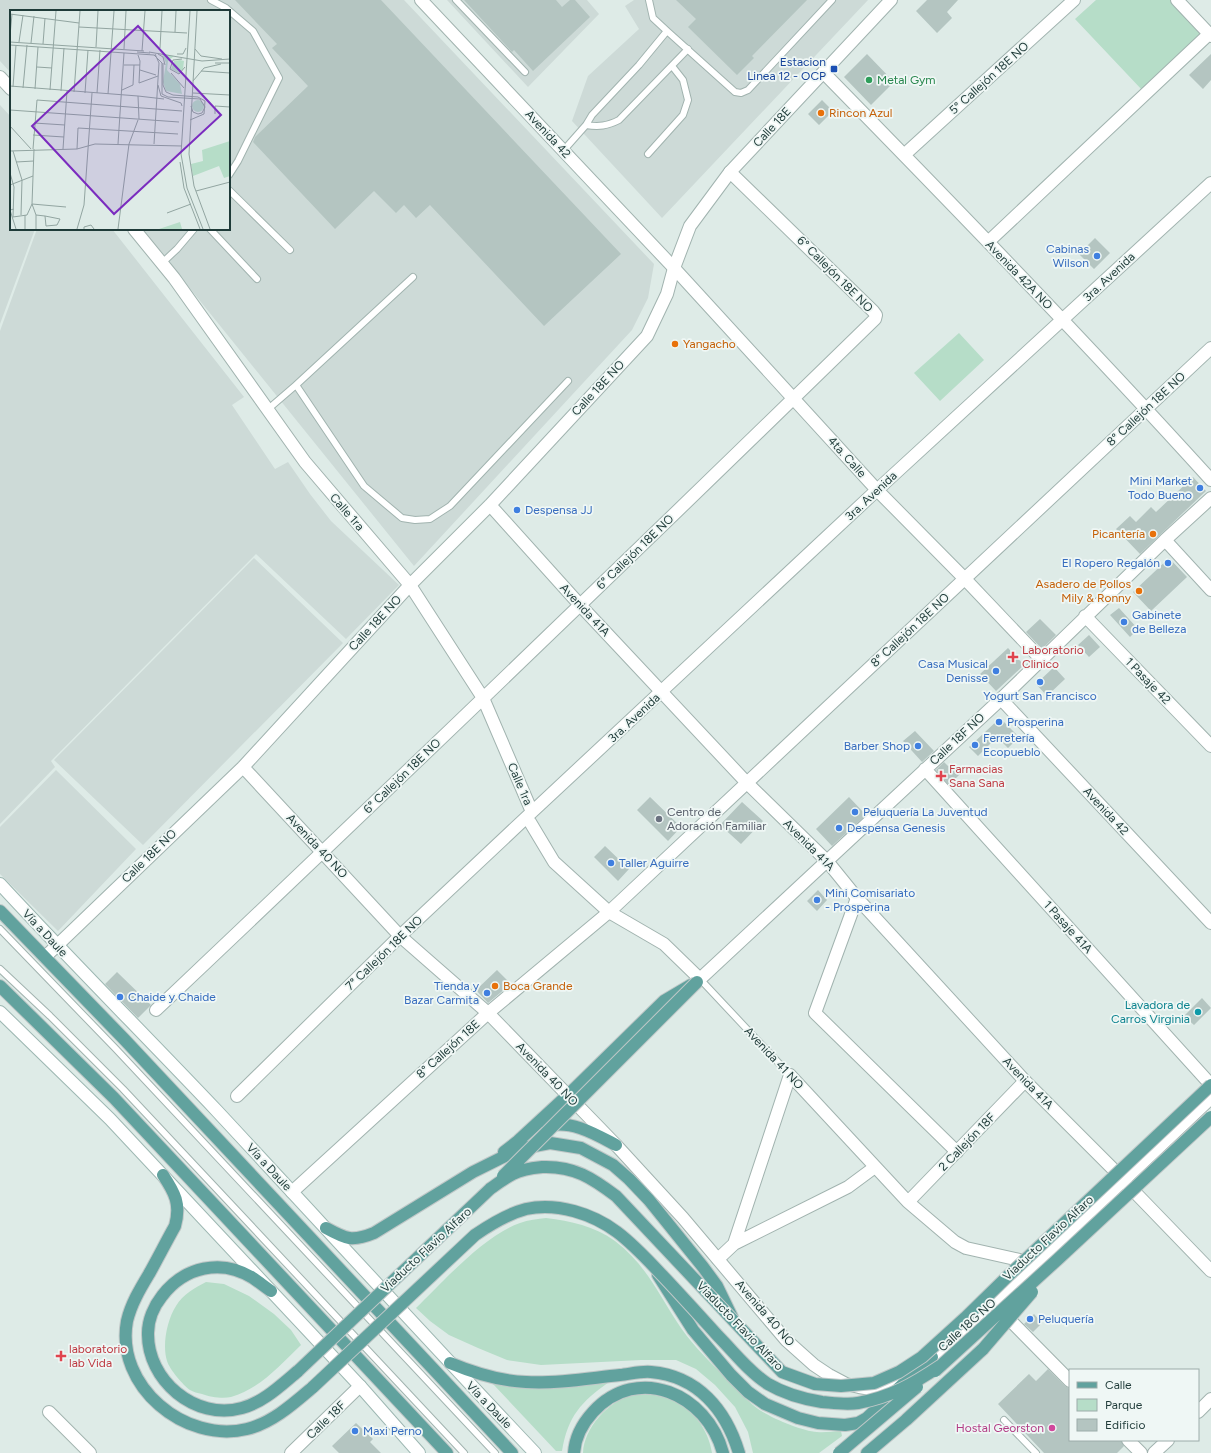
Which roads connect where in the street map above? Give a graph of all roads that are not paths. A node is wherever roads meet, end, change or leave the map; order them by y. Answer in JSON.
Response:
{"nodes":[{"id":1,"x":211,"y":0,"type":"edge"},
{"id":2,"x":422,"y":0,"type":"edge"},
{"id":3,"x":456,"y":0,"type":"edge"},
{"id":4,"x":649,"y":0,"type":"edge"},
{"id":5,"x":832,"y":0,"type":"edge"},
{"id":6,"x":891,"y":0,"type":"edge"},
{"id":7,"x":1074,"y":0,"type":"edge"},
{"id":8,"x":1177,"y":0,"type":"edge"},
{"id":9,"x":228,"y":10,"type":"edge"},
{"id":10,"x":230,"y":12,"type":"edge"},
{"id":11,"x":667,"y":31,"type":"junction"},
{"id":12,"x":1210,"y":35,"type":"edge"},
{"id":13,"x":688,"y":49,"type":"junction"},
{"id":14,"x":672,"y":66,"type":"junction"},
{"id":15,"x":525,"y":72,"type":"dead end"},
{"id":16,"x":824,"y":73,"type":"junction"},
{"id":17,"x":0,"y":77,"type":"edge"},
{"id":18,"x":10,"y":88,"type":"edge"},
{"id":19,"x":586,"y":125,"type":"junction"},
{"id":20,"x":563,"y":150,"type":"junction"},
{"id":21,"x":648,"y":154,"type":"dead end"},
{"id":22,"x":904,"y":155,"type":"junction"},
{"id":23,"x":730,"y":172,"type":"junction"},
{"id":24,"x":230,"y":173,"type":"edge"},
{"id":25,"x":1211,"y":183,"type":"edge"},
{"id":26,"x":230,"y":191,"type":"edge"},
{"id":27,"x":135,"y":230,"type":"edge"},
{"id":28,"x":193,"y":230,"type":"edge"},
{"id":29,"x":211,"y":230,"type":"edge"},
{"id":30,"x":988,"y":242,"type":"junction"},
{"id":31,"x":290,"y":250,"type":"dead end"},
{"id":32,"x":162,"y":263,"type":"junction"},
{"id":33,"x":674,"y":268,"type":"junction"},
{"id":34,"x":413,"y":277,"type":"dead end"},
{"id":35,"x":257,"y":279,"type":"dead end"},
{"id":36,"x":1062,"y":321,"type":"junction"},
{"id":37,"x":1211,"y":348,"type":"edge"},
{"id":38,"x":568,"y":381,"type":"dead end"},
{"id":39,"x":296,"y":385,"type":"junction"},
{"id":40,"x":795,"y":399,"type":"junction"},
{"id":41,"x":1146,"y":409,"type":"junction"},
{"id":42,"x":267,"y":410,"type":"junction"},
{"id":43,"x":1211,"y":480,"type":"edge"},
{"id":44,"x":877,"y":490,"type":"junction"},
{"id":45,"x":1211,"y":498,"type":"edge"},
{"id":46,"x":490,"y":505,"type":"junction"},
{"id":47,"x":1165,"y":540,"type":"junction"},
{"id":48,"x":965,"y":579,"type":"junction"},
{"id":49,"x":410,"y":585,"type":"junction"},
{"id":50,"x":1211,"y":590,"type":"edge"},
{"id":51,"x":580,"y":605,"type":"junction"},
{"id":52,"x":1085,"y":616,"type":"junction"},
{"id":53,"x":1041,"y":659,"type":"junction"},
{"id":54,"x":662,"y":692,"type":"junction"},
{"id":55,"x":483,"y":698,"type":"junction"},
{"id":56,"x":1001,"y":699,"type":"junction"},
{"id":57,"x":1211,"y":746,"type":"edge"},
{"id":58,"x":243,"y":767,"type":"junction"},
{"id":59,"x":925,"y":769,"type":"junction"},
{"id":60,"x":747,"y":783,"type":"junction"},
{"id":61,"x":531,"y":817,"type":"junction"},
{"id":62,"x":322,"y":853,"type":"junction"},
{"id":63,"x":827,"y":861,"type":"junction"},
{"id":64,"x":0,"y":884,"type":"edge"},
{"id":65,"x":857,"y":898,"type":"junction"},
{"id":66,"x":0,"y":911,"type":"edge"},
{"id":67,"x":609,"y":912,"type":"junction"},
{"id":68,"x":1211,"y":923,"type":"edge"},
{"id":69,"x":0,"y":930,"type":"edge"},
{"id":70,"x":400,"y":936,"type":"junction"},
{"id":71,"x":56,"y":945,"type":"junction"},
{"id":72,"x":45,"y":957,"type":"junction"},
{"id":73,"x":0,"y":969,"type":"edge"},
{"id":74,"x":699,"y":980,"type":"junction"},
{"id":75,"x":0,"y":986,"type":"edge"},
{"id":76,"x":156,"y":1010,"type":"dead end"},
{"id":77,"x":0,"y":1012,"type":"edge"},
{"id":78,"x":488,"y":1014,"type":"junction"},
{"id":79,"x":790,"y":1075,"type":"junction"},
{"id":80,"x":1025,"y":1081,"type":"junction"},
{"id":81,"x":1211,"y":1085,"type":"edge"},
{"id":82,"x":568,"y":1095,"type":"junction"},
{"id":83,"x":237,"y":1096,"type":"dead end"},
{"id":84,"x":1211,"y":1098,"type":"edge"},
{"id":85,"x":1211,"y":1117,"type":"edge"},
{"id":86,"x":518,"y":1141,"type":"junction"},
{"id":87,"x":616,"y":1145,"type":"junction"},
{"id":88,"x":957,"y":1152,"type":"junction"},
{"id":89,"x":874,"y":1167,"type":"junction"},
{"id":90,"x":473,"y":1172,"type":"junction"},
{"id":91,"x":163,"y":1175,"type":"junction"},
{"id":92,"x":1124,"y":1181,"type":"junction"},
{"id":93,"x":490,"y":1190,"type":"junction"},
{"id":94,"x":292,"y":1192,"type":"junction"},
{"id":95,"x":908,"y":1202,"type":"junction"},
{"id":96,"x":326,"y":1228,"type":"junction"},
{"id":97,"x":734,"y":1244,"type":"junction"},
{"id":98,"x":718,"y":1258,"type":"junction"},
{"id":99,"x":1057,"y":1260,"type":"junction"},
{"id":100,"x":650,"y":1263,"type":"junction"},
{"id":101,"x":1035,"y":1264,"type":"junction"},
{"id":102,"x":1211,"y":1271,"type":"edge"},
{"id":103,"x":271,"y":1291,"type":"junction"},
{"id":104,"x":993,"y":1302,"type":"junction"},
{"id":105,"x":736,"y":1324,"type":"junction"},
{"id":106,"x":932,"y":1357,"type":"junction"},
{"id":107,"x":450,"y":1363,"type":"junction"},
{"id":108,"x":940,"y":1366,"type":"junction"},
{"id":109,"x":1069,"y":1380,"type":"edge"},
{"id":110,"x":846,"y":1384,"type":"joint"},
{"id":111,"x":360,"y":1386,"type":"junction"},
{"id":112,"x":1211,"y":1399,"type":"edge"},
{"id":113,"x":1199,"y":1411,"type":"edge"},
{"id":114,"x":50,"y":1412,"type":"dead end"},
{"id":115,"x":1004,"y":1420,"type":"dead end"},
{"id":116,"x":1129,"y":1441,"type":"edge"},
{"id":117,"x":1167,"y":1441,"type":"edge"},
{"id":118,"x":90,"y":1453,"type":"edge"},
{"id":119,"x":291,"y":1453,"type":"edge"},
{"id":120,"x":419,"y":1453,"type":"edge"},
{"id":121,"x":446,"y":1453,"type":"edge"},
{"id":122,"x":464,"y":1453,"type":"edge"},
{"id":123,"x":495,"y":1453,"type":"edge"},
{"id":124,"x":512,"y":1453,"type":"edge"},
{"id":125,"x":535,"y":1453,"type":"edge"},
{"id":126,"x":574,"y":1453,"type":"edge"},
{"id":127,"x":723,"y":1453,"type":"edge"},
{"id":128,"x":739,"y":1453,"type":"edge"},
{"id":129,"x":839,"y":1453,"type":"edge"},
{"id":130,"x":867,"y":1453,"type":"edge"},
{"id":131,"x":1036,"y":1453,"type":"edge"},
{"id":132,"x":1141,"y":1453,"type":"edge"},
{"id":133,"x":1154,"y":1453,"type":"edge"}],
"edges":[{"from":1,"to":9,"type":"lane"},
{"from":2,"to":20,"type":"street","name":"Avenida 42"},
{"from":3,"to":15,"type":"lane"},
{"from":4,"to":11,"type":"lane"},
{"from":5,"to":13,"type":"lane"},
{"from":6,"to":16,"type":"street","name":"Calle 18E"},
{"from":7,"to":22,"type":"street","name":"5° Callejón 18E NO"},
{"from":8,"to":12,"type":"street"},
{"from":10,"to":24,"type":"lane"},
{"from":11,"to":13,"type":"lane"},
{"from":11,"to":19,"type":"lane"},
{"from":12,"to":30,"type":"street"},
{"from":13,"to":14,"type":"lane"},
{"from":14,"to":19,"type":"lane"},
{"from":14,"to":21,"type":"lane"},
{"from":16,"to":22,"type":"street","name":"Avenida 42A NO"},
{"from":16,"to":23,"type":"street","name":"Calle 18E"},
{"from":17,"to":18,"type":"street"},
{"from":19,"to":20,"type":"lane"},
{"from":20,"to":33,"type":"street","name":"Avenida 42"},
{"from":22,"to":30,"type":"street","name":"Avenida 42A NO"},
{"from":23,"to":33,"type":"street","name":"Calle 18E"},
{"from":23,"to":40,"type":"street","name":"6° Callejón 18E NO"},
{"from":25,"to":36,"type":"street","name":"3ra. Avenida"},
{"from":26,"to":31,"type":"lane"},
{"from":27,"to":32,"type":"street","name":"Calle 1ra"},
{"from":28,"to":32,"type":"lane"},
{"from":29,"to":35,"type":"lane"},
{"from":30,"to":36,"type":"street","name":"Avenida 42A NO"},
{"from":32,"to":42,"type":"street","name":"Calle 1ra"},
{"from":33,"to":40,"type":"street","name":"4ta. Calle"},
{"from":33,"to":46,"type":"street","name":"Calle 18E NO"},
{"from":34,"to":39,"type":"lane"},
{"from":36,"to":41,"type":"street","name":"Avenida 42A NO"},
{"from":36,"to":44,"type":"street","name":"3ra. Avenida"},
{"from":37,"to":41,"type":"street","name":"8° Callejón 18E NO"},
{"from":38,"to":39,"type":"lane"},
{"from":39,"to":42,"type":"lane"},
{"from":40,"to":44,"type":"street","name":"4ta. Calle"},
{"from":40,"to":51,"type":"street","name":"6° Callejón 18E NO"},
{"from":41,"to":43,"type":"street","name":"Avenida 42A NO"},
{"from":41,"to":48,"type":"street","name":"8° Callejón 18E NO"},
{"from":42,"to":49,"type":"street","name":"Calle 1ra"},
{"from":44,"to":48,"type":"street","name":"4ta. Calle"},
{"from":44,"to":54,"type":"street","name":"3ra. Avenida"},
{"from":45,"to":47,"type":"street","name":"Calle 18F NO"},
{"from":46,"to":49,"type":"street","name":"Calle 18E NO"},
{"from":46,"to":51,"type":"street","name":"Avenida 41A"},
{"from":47,"to":50,"type":"street"},
{"from":47,"to":52,"type":"street","name":"Calle 18F NO"},
{"from":48,"to":53,"type":"street","name":"4ta. Calle"},
{"from":48,"to":60,"type":"street","name":"8° Callejón 18E NO"},
{"from":49,"to":55,"type":"street","name":"Calle 1ra"},
{"from":49,"to":58,"type":"street","name":"Calle 18E NO"},
{"from":51,"to":54,"type":"street","name":"Avenida 41A"},
{"from":51,"to":55,"type":"street","name":"6° Callejón 18E NO"},
{"from":52,"to":53,"type":"street","name":"Calle 18F NO"},
{"from":52,"to":57,"type":"street","name":"1 Pasaje 42"},
{"from":53,"to":56,"type":"street","name":"Calle 18F NO"},
{"from":54,"to":60,"type":"street","name":"Avenida 41A"},
{"from":54,"to":61,"type":"street","name":"3ra. Avenida"},
{"from":55,"to":61,"type":"street","name":"Calle 1ra"},
{"from":55,"to":62,"type":"street","name":"6° Callejón 18E NO"},
{"from":56,"to":59,"type":"street","name":"Calle 18F NO"},
{"from":56,"to":68,"type":"street","name":"Avenida 42"},
{"from":58,"to":62,"type":"street","name":"Avenida 40 NO"},
{"from":58,"to":71,"type":"street","name":"Calle 18E NO"},
{"from":59,"to":63,"type":"street","name":"Calle 18F NO"},
{"from":59,"to":81,"type":"street","name":"1 Pasaje 41A"},
{"from":60,"to":63,"type":"street","name":"Avenida 41A"},
{"from":60,"to":67,"type":"street","name":"8° Callejón 18E NO"},
{"from":61,"to":67,"type":"street","name":"Avenida 41 NO"},
{"from":61,"to":70,"type":"street","name":"7° Callejón 18E NO"},
{"from":62,"to":70,"type":"street","name":"Avenida 40 NO"},
{"from":62,"to":76,"type":"street","name":"6° Callejón 18E NO"},
{"from":63,"to":65,"type":"street","name":"Avenida 41A"},
{"from":63,"to":74,"type":"street","name":"Calle 18F NO"},
{"from":64,"to":71,"type":"street","name":"Vía a Daule"},
{"from":65,"to":80,"type":"street","name":"Avenida 41A"},
{"from":65,"to":88,"type":"street"},
{"from":66,"to":72,"type":"main road","name":"Vía a Daule"},
{"from":67,"to":74,"type":"street","name":"Avenida 41 NO"},
{"from":67,"to":78,"type":"street","name":"8° Callejón 18E"},
{"from":69,"to":123,"type":"lane"},
{"from":70,"to":78,"type":"street","name":"Avenida 40 NO"},
{"from":70,"to":83,"type":"street","name":"7° Callejón 18E NO"},
{"from":71,"to":72,"type":"street","name":"Calle 18E NO"},
{"from":71,"to":94,"type":"street","name":"Vía a Daule"},
{"from":72,"to":124,"type":"main road","name":"Vía a Daule"},
{"from":73,"to":122,"type":"lane"},
{"from":74,"to":79,"type":"lane","name":"Avenida 41 NO"},
{"from":74,"to":82,"type":"main road"},
{"from":74,"to":93,"type":"main road","bridge":true},
{"from":75,"to":121,"type":"main road"},
{"from":77,"to":91,"type":"street"},
{"from":78,"to":82,"type":"street","name":"Avenida 40 NO"},
{"from":78,"to":94,"type":"street","name":"8° Callejón 18E"},
{"from":79,"to":89,"type":"street","name":"Avenida 41 NO"},
{"from":79,"to":97,"type":"street"},
{"from":80,"to":88,"type":"street","name":"2 Callejón 18F"},
{"from":80,"to":92,"type":"street","name":"Avenida 41A"},
{"from":81,"to":105,"type":"main road","name":"Viaducto Flavio Alfaro","bridge":true},
{"from":82,"to":86,"type":"main road"},
{"from":82,"to":87,"type":"street","name":"Avenida 40 NO"},
{"from":84,"to":92,"type":"street","name":"Calle 18G NO"},
{"from":85,"to":99,"type":"main road","name":"Viaducto Flavio Alfaro","bridge":true},
{"from":86,"to":87,"type":"main road"},
{"from":86,"to":90,"type":"main road"},
{"from":87,"to":98,"type":"street","name":"Avenida 40 NO"},
{"from":88,"to":95,"type":"street","name":"2 Callejón 18F"},
{"from":89,"to":95,"type":"street","name":"Avenida 41 NO"},
{"from":89,"to":97,"type":"street"},
{"from":90,"to":96,"type":"main road"},
{"from":90,"to":105,"type":"main road","bridge":true},
{"from":91,"to":100,"type":"main road","bridge":true},
{"from":91,"to":103,"type":"street"},
{"from":92,"to":101,"type":"street","name":"Calle 18G NO"},
{"from":92,"to":102,"type":"street","name":"Avenida 41A"},
{"from":93,"to":103,"type":"main road","name":"Viaducto Flavio Alfaro","bridge":true},
{"from":93,"to":105,"type":"main road","name":"Viaducto Flavio Alfaro","bridge":true},
{"from":94,"to":96,"type":"street","name":"Vía a Daule"},
{"from":95,"to":101,"type":"street","name":"Avenida 41 NO"},
{"from":96,"to":107,"type":"street","name":"Vía a Daule"},
{"from":97,"to":98,"type":"street"},
{"from":98,"to":110,"type":"street","name":"Avenida 40 NO"},
{"from":99,"to":108,"type":"main road","name":"Viaducto Flavio Alfaro","bridge":true},
{"from":99,"to":130,"type":"main road","bridge":true},
{"from":100,"to":106,"type":"main road","bridge":true},
{"from":100,"to":108,"type":"main road","bridge":true},
{"from":101,"to":104,"type":"street","name":"Calle 18G NO"},
{"from":103,"to":111,"type":"street"},
{"from":104,"to":106,"type":"street","name":"Calle 18G NO"},
{"from":104,"to":109,"type":"street"},
{"from":106,"to":110,"type":"street","name":"Calle 18G NO"},
{"from":107,"to":125,"type":"street","name":"Vía a Daule"},
{"from":107,"to":128,"type":"main road"},
{"from":108,"to":129,"type":"main road","name":"Viaducto Flavio Alfaro","bridge":true},
{"from":111,"to":119,"type":"street","name":"Calle 18F"},
{"from":111,"to":120,"type":"street"},
{"from":112,"to":113,"type":"street"},
{"from":114,"to":118,"type":"street"},
{"from":115,"to":131,"type":"lane"},
{"from":116,"to":132,"type":"street"},
{"from":117,"to":133,"type":"street"},
{"from":126,"to":127,"type":"main road"}]}
